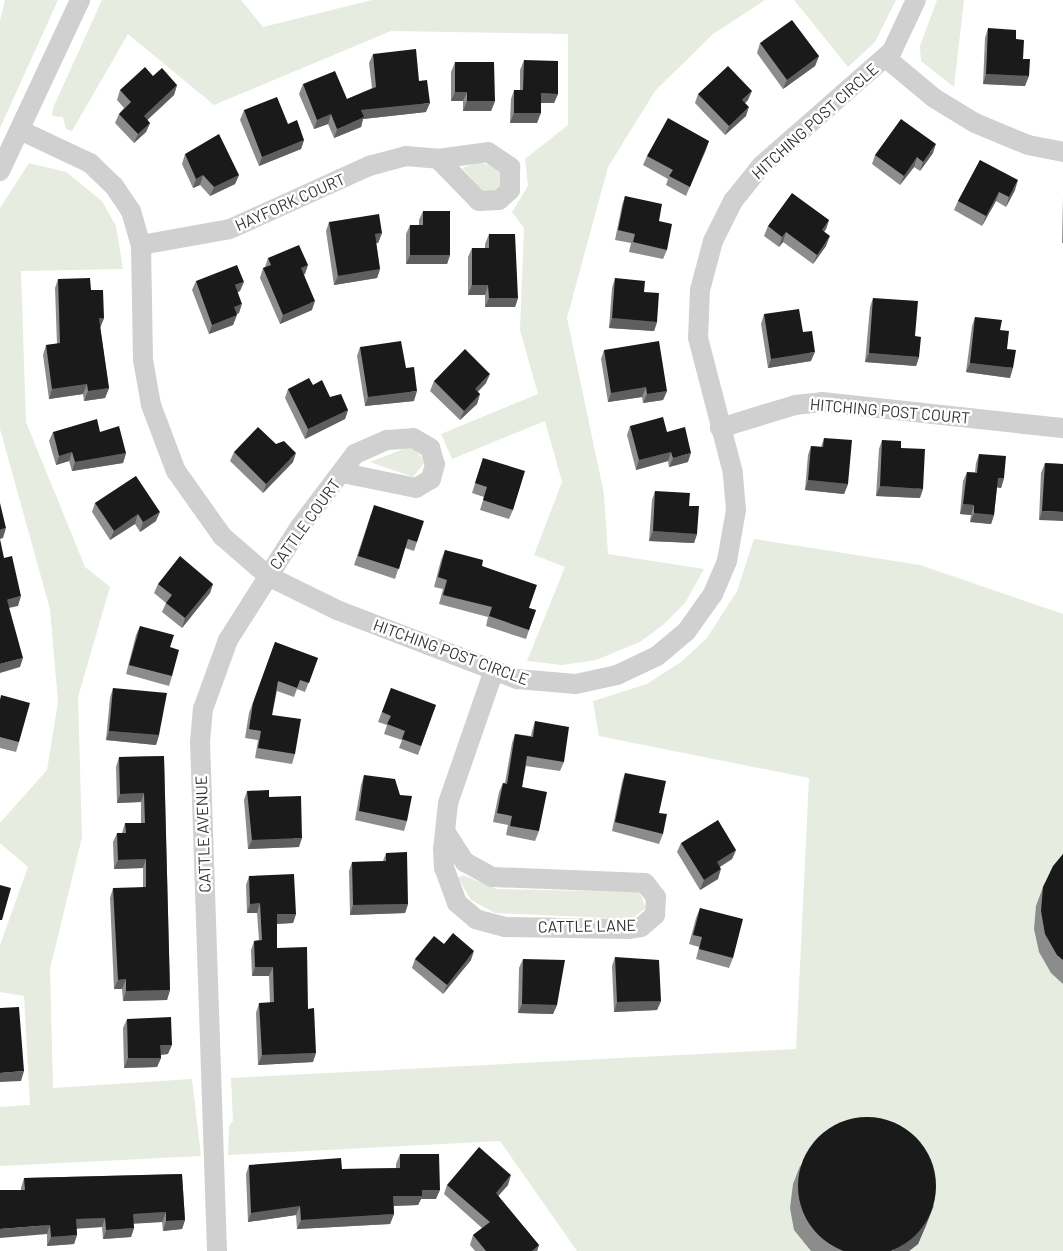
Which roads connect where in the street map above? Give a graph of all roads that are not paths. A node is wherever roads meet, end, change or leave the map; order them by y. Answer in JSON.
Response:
{"nodes":[{"id":1,"x":80,"y":0,"type":"edge"},
{"id":2,"x":916,"y":0,"type":"edge"},
{"id":3,"x":886,"y":58,"type":"junction"},
{"id":4,"x":22,"y":131,"type":"junction"},
{"id":5,"x":1063,"y":152,"type":"edge"},
{"id":6,"x":438,"y":159,"type":"dead end"},
{"id":7,"x":0,"y":171,"type":"edge"},
{"id":8,"x":141,"y":246,"type":"junction"},
{"id":9,"x":720,"y":428,"type":"junction"},
{"id":10,"x":1063,"y":428,"type":"edge"},
{"id":11,"x":343,"y":473,"type":"dead end"},
{"id":12,"x":268,"y":576,"type":"junction"},
{"id":13,"x":494,"y":670,"type":"junction"},
{"id":14,"x":446,"y":833,"type":"junction"},
{"id":15,"x":217,"y":1251,"type":"edge"}],
"edges":[{"from":1,"to":4,"type":"street"},
{"from":2,"to":3,"type":"street","name":"HITCHING POST CIRCLE"},
{"from":3,"to":5,"type":"street"},
{"from":3,"to":9,"type":"street","name":"HITCHING POST CIRCLE"},
{"from":4,"to":7,"type":"street"},
{"from":4,"to":8,"type":"street","name":"HITCHING POST CIRCLE"},
{"from":6,"to":8,"type":"street","name":"HAYFORK COURT"},
{"from":8,"to":12,"type":"street","name":"HITCHING POST CIRCLE"},
{"from":9,"to":10,"type":"street","name":"HITCHING POST COURT"},
{"from":9,"to":13,"type":"street","name":"HITCHING POST CIRCLE"},
{"from":11,"to":12,"type":"street","name":"CATTLE COURT"},
{"from":12,"to":13,"type":"street","name":"HITCHING POST CIRCLE"},
{"from":12,"to":15,"type":"street","name":"CATTLE AVENUE"},
{"from":13,"to":14,"type":"street","name":"CATTLE LANE"},
{"from":14,"to":14,"type":"street","name":"CATTLE LANE"}]}
